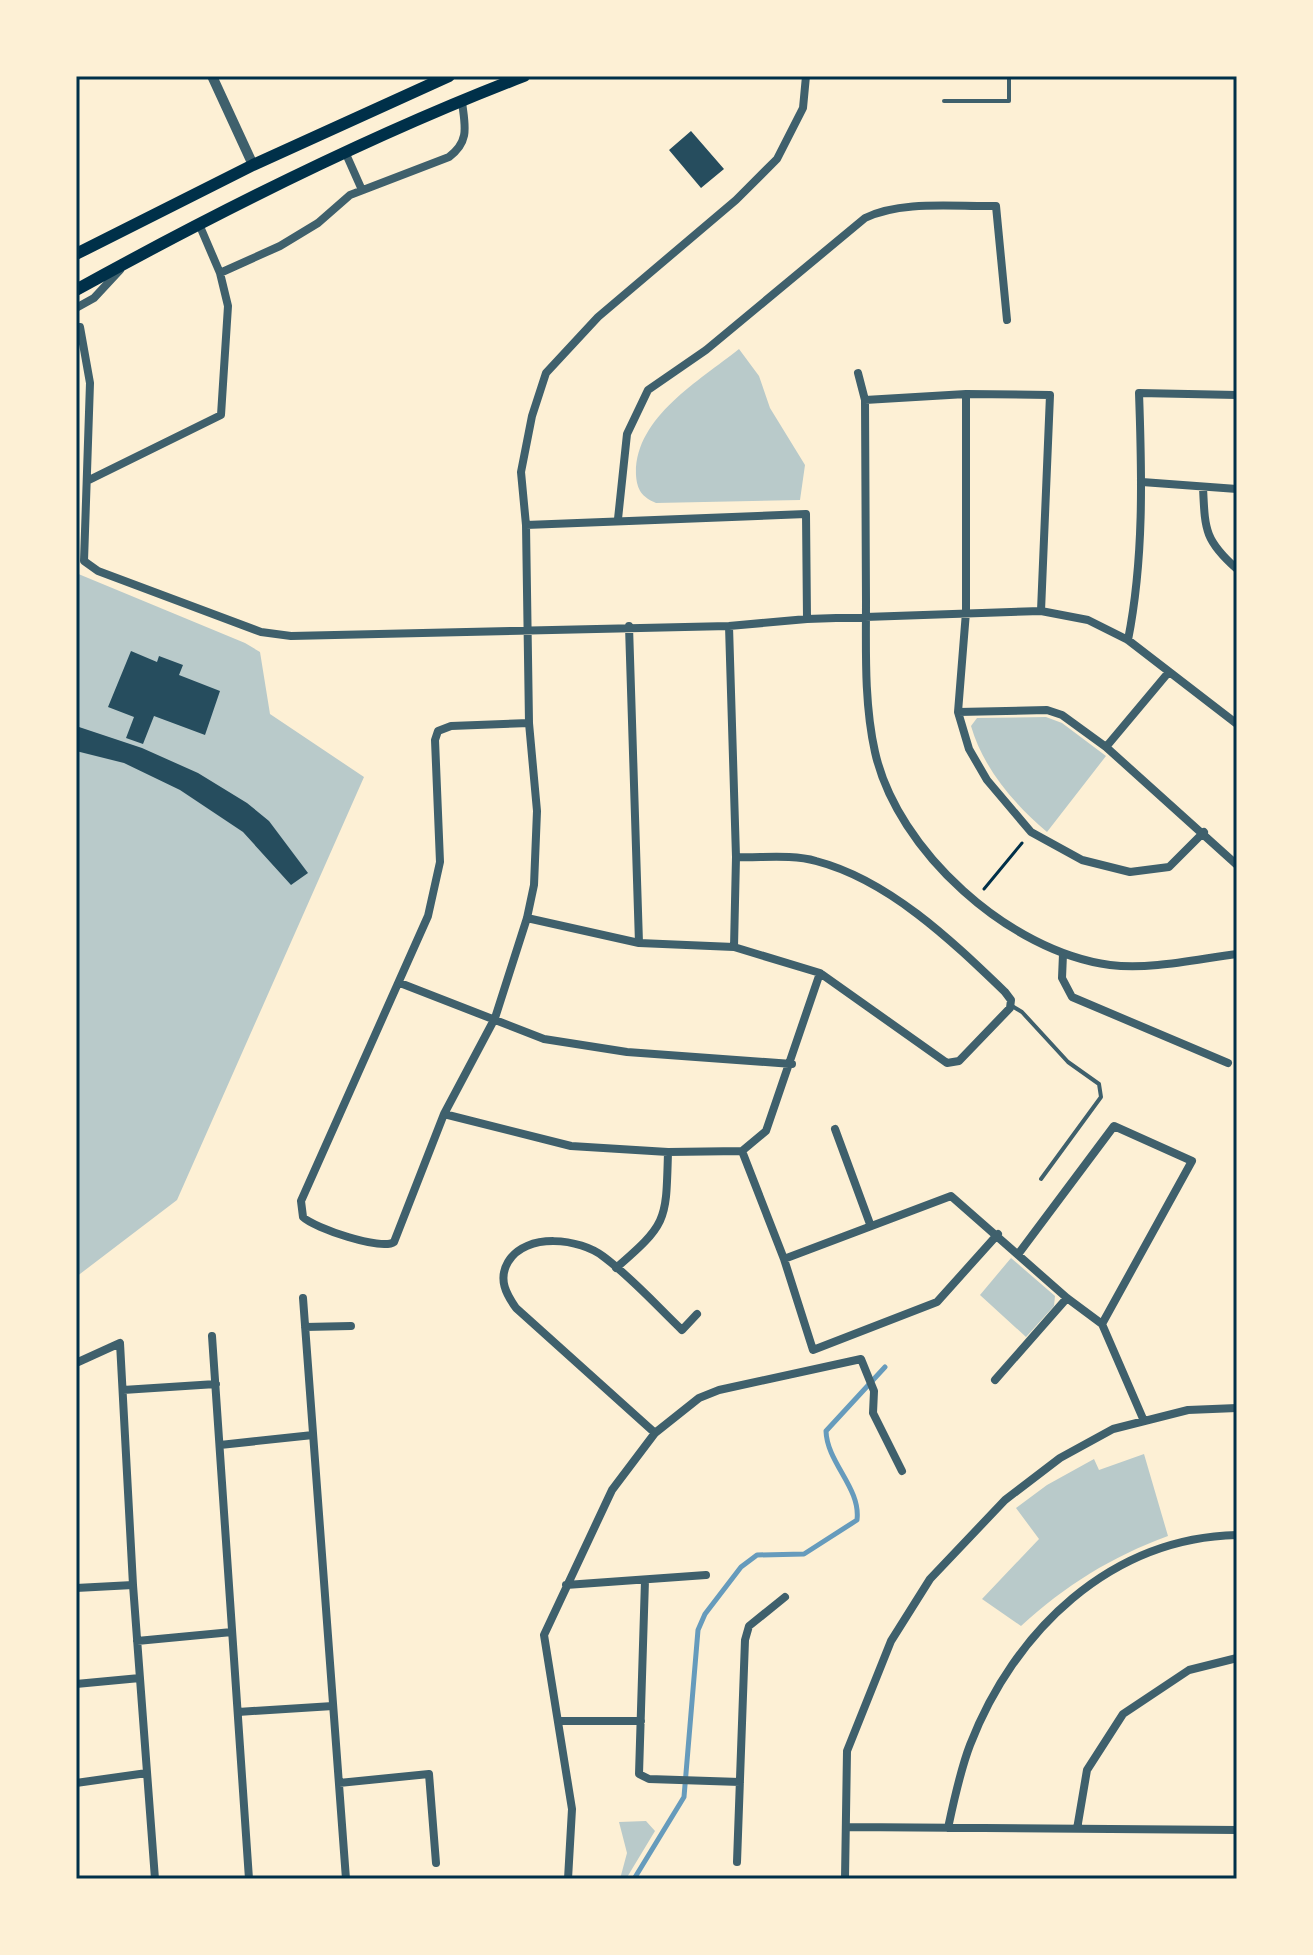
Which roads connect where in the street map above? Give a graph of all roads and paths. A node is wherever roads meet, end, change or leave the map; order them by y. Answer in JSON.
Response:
{"nodes":[{"id":1,"x":212,"y":76,"type":"edge"},
{"id":2,"x":449,"y":76,"type":"edge"},
{"id":3,"x":524,"y":76,"type":"edge"},
{"id":4,"x":806,"y":76,"type":"edge"},
{"id":5,"x":1009,"y":76,"type":"edge"},
{"id":6,"x":427,"y":80,"type":"edge"},
{"id":7,"x":944,"y":101,"type":"dead end"},
{"id":8,"x":462,"y":102,"type":"junction"},
{"id":9,"x":346,"y":154,"type":"junction"},
{"id":10,"x":253,"y":165,"type":"junction"},
{"id":11,"x":362,"y":190,"type":"junction"},
{"id":12,"x":199,"y":224,"type":"junction"},
{"id":13,"x":76,"y":254,"type":"edge"},
{"id":14,"x":126,"y":263,"type":"junction"},
{"id":15,"x":220,"y":273,"type":"junction"},
{"id":16,"x":76,"y":290,"type":"edge"},
{"id":17,"x":76,"y":308,"type":"edge"},
{"id":18,"x":1007,"y":320,"type":"dead end"},
{"id":19,"x":80,"y":327,"type":"dead end"},
{"id":20,"x":858,"y":373,"type":"dead end"},
{"id":21,"x":966,"y":394,"type":"junction"},
{"id":22,"x":1237,"y":395,"type":"edge"},
{"id":23,"x":865,"y":400,"type":"junction"},
{"id":24,"x":89,"y":480,"type":"junction"},
{"id":25,"x":1142,"y":482,"type":"junction"},
{"id":26,"x":1203,"y":487,"type":"junction"},
{"id":27,"x":1237,"y":489,"type":"edge"},
{"id":28,"x":618,"y":519,"type":"junction"},
{"id":29,"x":526,"y":525,"type":"junction"},
{"id":30,"x":1237,"y":569,"type":"edge"},
{"id":31,"x":1041,"y":611,"type":"junction"},
{"id":32,"x":966,"y":612,"type":"junction"},
{"id":33,"x":807,"y":619,"type":"junction"},
{"id":34,"x":866,"y":619,"type":"junction"},
{"id":35,"x":629,"y":626,"type":"junction"},
{"id":36,"x":729,"y":626,"type":"junction"},
{"id":37,"x":528,"y":632,"type":"junction"},
{"id":38,"x":1128,"y":640,"type":"junction"},
{"id":39,"x":1168,"y":673,"type":"junction"},
{"id":40,"x":958,"y":712,"type":"junction"},
{"id":41,"x":529,"y":723,"type":"junction"},
{"id":42,"x":1237,"y":724,"type":"edge"},
{"id":43,"x":1106,"y":747,"type":"junction"},
{"id":44,"x":1031,"y":832,"type":"junction"},
{"id":45,"x":1204,"y":832,"type":"junction"},
{"id":46,"x":736,"y":857,"type":"junction"},
{"id":47,"x":1237,"y":865,"type":"edge"},
{"id":48,"x":974,"y":901,"type":"junction"},
{"id":49,"x":527,"y":918,"type":"junction"},
{"id":50,"x":639,"y":943,"type":"junction"},
{"id":51,"x":734,"y":947,"type":"junction"},
{"id":52,"x":1063,"y":954,"type":"junction"},
{"id":53,"x":1237,"y":954,"type":"edge"},
{"id":54,"x":820,"y":973,"type":"junction"},
{"id":55,"x":400,"y":983,"type":"junction"},
{"id":56,"x":1010,"y":1004,"type":"junction"},
{"id":57,"x":495,"y":1018,"type":"junction"},
{"id":58,"x":1228,"y":1063,"type":"dead end"},
{"id":59,"x":792,"y":1064,"type":"junction"},
{"id":60,"x":444,"y":1114,"type":"junction"},
{"id":61,"x":835,"y":1129,"type":"dead end"},
{"id":62,"x":742,"y":1151,"type":"junction"},
{"id":63,"x":668,"y":1152,"type":"junction"},
{"id":64,"x":1041,"y":1179,"type":"dead end"},
{"id":65,"x":870,"y":1224,"type":"junction"},
{"id":66,"x":998,"y":1234,"type":"junction"},
{"id":67,"x":1019,"y":1253,"type":"junction"},
{"id":68,"x":784,"y":1259,"type":"junction"},
{"id":69,"x":616,"y":1268,"type":"junction"},
{"id":70,"x":303,"y":1298,"type":"dead end"},
{"id":71,"x":1067,"y":1298,"type":"junction"},
{"id":72,"x":697,"y":1314,"type":"dead end"},
{"id":73,"x":1102,"y":1324,"type":"junction"},
{"id":74,"x":351,"y":1326,"type":"dead end"},
{"id":75,"x":305,"y":1327,"type":"junction"},
{"id":76,"x":212,"y":1336,"type":"dead end"},
{"id":77,"x":76,"y":1363,"type":"edge"},
{"id":78,"x":995,"y":1380,"type":"dead end"},
{"id":79,"x":216,"y":1384,"type":"junction"},
{"id":80,"x":123,"y":1390,"type":"junction"},
{"id":81,"x":1237,"y":1408,"type":"edge"},
{"id":82,"x":1144,"y":1421,"type":"junction"},
{"id":83,"x":655,"y":1433,"type":"junction"},
{"id":84,"x":313,"y":1435,"type":"junction"},
{"id":85,"x":220,"y":1445,"type":"junction"},
{"id":86,"x":902,"y":1471,"type":"dead end"},
{"id":87,"x":1237,"y":1535,"type":"edge"},
{"id":88,"x":706,"y":1575,"type":"dead end"},
{"id":89,"x":645,"y":1580,"type":"junction"},
{"id":90,"x":133,"y":1585,"type":"junction"},
{"id":91,"x":566,"y":1585,"type":"junction"},
{"id":92,"x":76,"y":1588,"type":"edge"},
{"id":93,"x":785,"y":1597,"type":"dead end"},
{"id":94,"x":232,"y":1632,"type":"junction"},
{"id":95,"x":137,"y":1641,"type":"junction"},
{"id":96,"x":1237,"y":1658,"type":"edge"},
{"id":97,"x":140,"y":1678,"type":"junction"},
{"id":98,"x":76,"y":1684,"type":"edge"},
{"id":99,"x":333,"y":1706,"type":"junction"},
{"id":100,"x":238,"y":1712,"type":"junction"},
{"id":101,"x":559,"y":1721,"type":"junction"},
{"id":102,"x":641,"y":1721,"type":"junction"},
{"id":103,"x":147,"y":1773,"type":"junction"},
{"id":104,"x":740,"y":1782,"type":"junction"},
{"id":105,"x":76,"y":1783,"type":"edge"},
{"id":106,"x":339,"y":1783,"type":"junction"},
{"id":107,"x":846,"y":1827,"type":"junction"},
{"id":108,"x":948,"y":1828,"type":"junction"},
{"id":109,"x":1077,"y":1829,"type":"junction"},
{"id":110,"x":1237,"y":1830,"type":"edge"},
{"id":111,"x":737,"y":1862,"type":"dead end"},
{"id":112,"x":436,"y":1863,"type":"dead end"},
{"id":113,"x":155,"y":1879,"type":"edge"},
{"id":114,"x":249,"y":1879,"type":"edge"},
{"id":115,"x":346,"y":1879,"type":"edge"},
{"id":116,"x":568,"y":1879,"type":"edge"},
{"id":117,"x":845,"y":1879,"type":"edge"}],
"edges":[{"from":1,"to":10,"type":"street"},
{"from":2,"to":6,"type":"highway"},
{"from":3,"to":8,"type":"highway"},
{"from":4,"to":29,"type":"street"},
{"from":5,"to":7,"type":"lane"},
{"from":6,"to":10,"type":"highway"},
{"from":8,"to":9,"type":"highway"},
{"from":8,"to":11,"type":"street"},
{"from":9,"to":11,"type":"street"},
{"from":9,"to":12,"type":"highway"},
{"from":10,"to":13,"type":"highway"},
{"from":11,"to":15,"type":"street"},
{"from":12,"to":14,"type":"highway"},
{"from":12,"to":15,"type":"street"},
{"from":14,"to":16,"type":"highway"},
{"from":14,"to":17,"type":"street"},
{"from":15,"to":24,"type":"street"},
{"from":18,"to":28,"type":"street"},
{"from":19,"to":24,"type":"street"},
{"from":20,"to":23,"type":"street"},
{"from":21,"to":23,"type":"street"},
{"from":21,"to":31,"type":"street"},
{"from":21,"to":32,"type":"street"},
{"from":22,"to":25,"type":"street"},
{"from":23,"to":34,"type":"street"},
{"from":24,"to":37,"type":"street"},
{"from":25,"to":26,"type":"street"},
{"from":25,"to":38,"type":"street"},
{"from":26,"to":27,"type":"street"},
{"from":26,"to":30,"type":"street"},
{"from":28,"to":29,"type":"street"},
{"from":28,"to":33,"type":"street"},
{"from":29,"to":37,"type":"street"},
{"from":31,"to":32,"type":"street"},
{"from":31,"to":38,"type":"street"},
{"from":32,"to":34,"type":"street"},
{"from":32,"to":40,"type":"street"},
{"from":33,"to":34,"type":"street"},
{"from":33,"to":36,"type":"street"},
{"from":34,"to":48,"type":"street"},
{"from":35,"to":36,"type":"street"},
{"from":35,"to":37,"type":"street"},
{"from":35,"to":50,"type":"street"},
{"from":36,"to":46,"type":"street"},
{"from":37,"to":41,"type":"street"},
{"from":38,"to":39,"type":"street"},
{"from":39,"to":42,"type":"street"},
{"from":39,"to":43,"type":"street"},
{"from":40,"to":43,"type":"street"},
{"from":40,"to":44,"type":"street"},
{"from":41,"to":49,"type":"street"},
{"from":41,"to":55,"type":"street"},
{"from":43,"to":45,"type":"street"},
{"from":44,"to":45,"type":"street"},
{"from":44,"to":48,"type":"path"},
{"from":45,"to":47,"type":"street"},
{"from":46,"to":51,"type":"street"},
{"from":46,"to":56,"type":"street"},
{"from":48,"to":52,"type":"street"},
{"from":49,"to":50,"type":"street"},
{"from":49,"to":57,"type":"street"},
{"from":50,"to":51,"type":"street"},
{"from":51,"to":54,"type":"street"},
{"from":52,"to":53,"type":"street"},
{"from":52,"to":58,"type":"street"},
{"from":54,"to":56,"type":"street"},
{"from":54,"to":59,"type":"street"},
{"from":55,"to":57,"type":"street"},
{"from":55,"to":60,"type":"street"},
{"from":56,"to":64,"type":"lane"},
{"from":57,"to":59,"type":"street"},
{"from":57,"to":60,"type":"street"},
{"from":59,"to":62,"type":"street"},
{"from":60,"to":63,"type":"street"},
{"from":61,"to":65,"type":"street"},
{"from":62,"to":63,"type":"street"},
{"from":62,"to":68,"type":"street"},
{"from":63,"to":69,"type":"street"},
{"from":65,"to":66,"type":"street"},
{"from":65,"to":68,"type":"street"},
{"from":66,"to":67,"type":"street"},
{"from":66,"to":68,"type":"street"},
{"from":67,"to":71,"type":"street"},
{"from":67,"to":73,"type":"street"},
{"from":69,"to":72,"type":"street"},
{"from":69,"to":83,"type":"street"},
{"from":70,"to":75,"type":"street"},
{"from":71,"to":73,"type":"street"},
{"from":71,"to":78,"type":"street"},
{"from":73,"to":82,"type":"street"},
{"from":74,"to":75,"type":"street"},
{"from":75,"to":84,"type":"street"},
{"from":76,"to":79,"type":"street"},
{"from":77,"to":80,"type":"street"},
{"from":79,"to":80,"type":"street"},
{"from":79,"to":85,"type":"street"},
{"from":80,"to":90,"type":"street"},
{"from":81,"to":82,"type":"street"},
{"from":82,"to":107,"type":"street"},
{"from":83,"to":86,"type":"street"},
{"from":83,"to":91,"type":"street"},
{"from":84,"to":85,"type":"street"},
{"from":84,"to":99,"type":"street"},
{"from":85,"to":94,"type":"street"},
{"from":87,"to":108,"type":"street"},
{"from":88,"to":89,"type":"street"},
{"from":89,"to":91,"type":"street"},
{"from":89,"to":102,"type":"street"},
{"from":90,"to":92,"type":"street"},
{"from":90,"to":95,"type":"street"},
{"from":91,"to":101,"type":"street"},
{"from":93,"to":104,"type":"street"},
{"from":94,"to":95,"type":"street"},
{"from":94,"to":100,"type":"street"},
{"from":95,"to":97,"type":"street"},
{"from":96,"to":109,"type":"street"},
{"from":97,"to":98,"type":"street"},
{"from":97,"to":103,"type":"street"},
{"from":99,"to":100,"type":"street"},
{"from":99,"to":106,"type":"street"},
{"from":100,"to":114,"type":"street"},
{"from":101,"to":102,"type":"street"},
{"from":101,"to":116,"type":"street"},
{"from":102,"to":104,"type":"street"},
{"from":103,"to":105,"type":"street"},
{"from":103,"to":113,"type":"street"},
{"from":104,"to":111,"type":"street"},
{"from":106,"to":112,"type":"street"},
{"from":106,"to":115,"type":"street"},
{"from":107,"to":108,"type":"street"},
{"from":107,"to":117,"type":"street"},
{"from":108,"to":109,"type":"street"},
{"from":109,"to":110,"type":"street"}]}
